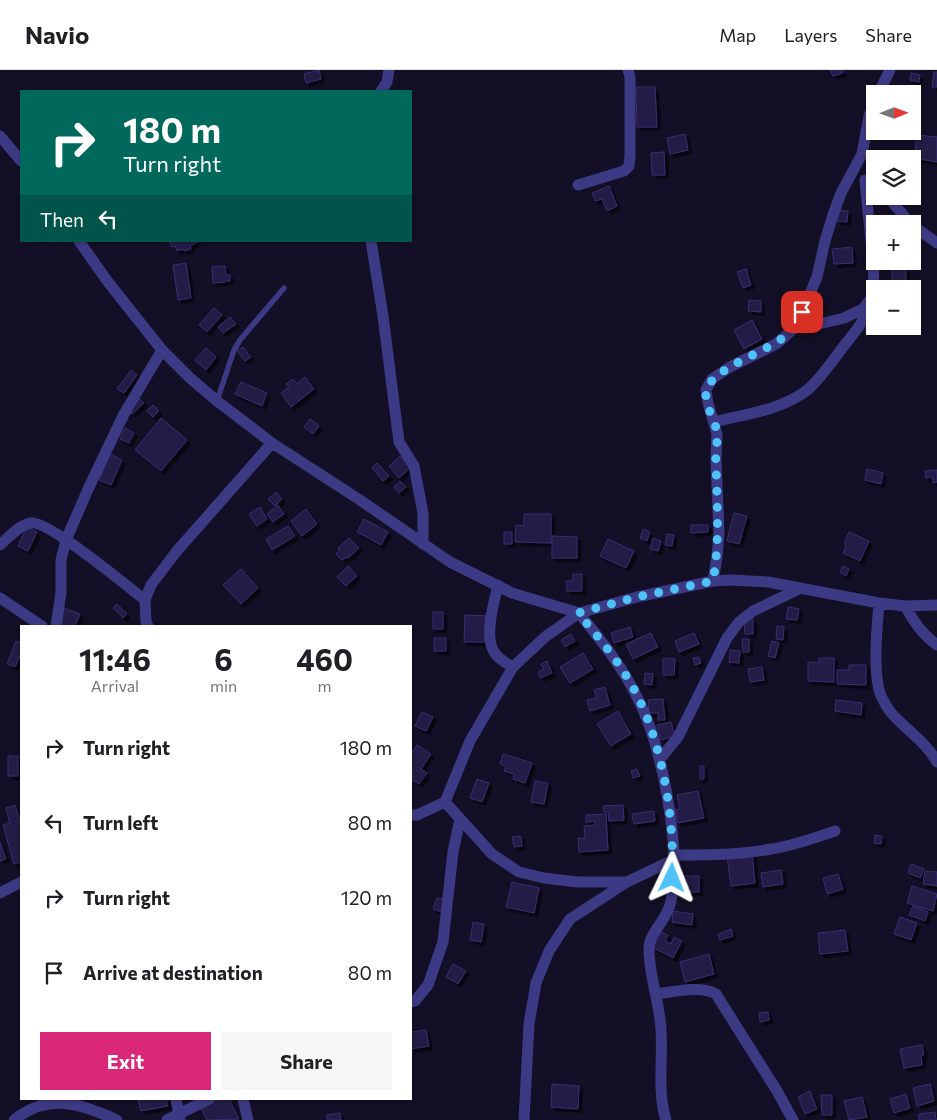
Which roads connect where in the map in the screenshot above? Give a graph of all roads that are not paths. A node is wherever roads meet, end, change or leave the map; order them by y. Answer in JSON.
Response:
{"nodes":[{"id":1,"x":388,"y":70,"type":"edge"},
{"id":2,"x":628,"y":70,"type":"edge"},
{"id":3,"x":890,"y":70,"type":"edge"},
{"id":4,"x":882,"y":85,"type":"edge"},
{"id":5,"x":382,"y":90,"type":"edge"},
{"id":6,"x":866,"y":132,"type":"edge"},
{"id":7,"x":0,"y":136,"type":"edge"},
{"id":8,"x":20,"y":160,"type":"edge"},
{"id":9,"x":852,"y":174,"type":"junction"},
{"id":10,"x":866,"y":181,"type":"edge"},
{"id":11,"x":578,"y":185,"type":"dead end"},
{"id":12,"x":871,"y":205,"type":"edge"},
{"id":13,"x":895,"y":205,"type":"edge"},
{"id":14,"x":904,"y":215,"type":"edge"},
{"id":15,"x":921,"y":232,"type":"edge"},
{"id":16,"x":80,"y":242,"type":"edge"},
{"id":17,"x":371,"y":242,"type":"edge"},
{"id":18,"x":937,"y":242,"type":"edge"},
{"id":19,"x":874,"y":280,"type":"edge"},
{"id":20,"x":284,"y":288,"type":"dead end"},
{"id":21,"x":866,"y":305,"type":"edge"},
{"id":22,"x":866,"y":316,"type":"edge"},
{"id":23,"x":796,"y":327,"type":"junction"},
{"id":24,"x":162,"y":350,"type":"junction"},
{"id":25,"x":217,"y":401,"type":"junction"},
{"id":26,"x":714,"y":422,"type":"junction"},
{"id":27,"x":272,"y":444,"type":"junction"},
{"id":28,"x":66,"y":540,"type":"junction"},
{"id":29,"x":423,"y":544,"type":"junction"},
{"id":30,"x":0,"y":545,"type":"edge"},
{"id":31,"x":713,"y":581,"type":"junction"},
{"id":32,"x":498,"y":585,"type":"junction"},
{"id":33,"x":801,"y":588,"type":"junction"},
{"id":34,"x":0,"y":598,"type":"edge"},
{"id":35,"x":145,"y":600,"type":"junction"},
{"id":36,"x":879,"y":603,"type":"junction"},
{"id":37,"x":937,"y":605,"type":"edge"},
{"id":38,"x":905,"y":606,"type":"junction"},
{"id":39,"x":578,"y":613,"type":"junction"},
{"id":40,"x":40,"y":625,"type":"edge"},
{"id":41,"x":56,"y":625,"type":"edge"},
{"id":42,"x":148,"y":625,"type":"edge"},
{"id":43,"x":937,"y":645,"type":"edge"},
{"id":44,"x":513,"y":667,"type":"junction"},
{"id":45,"x":660,"y":758,"type":"junction"},
{"id":46,"x":937,"y":762,"type":"edge"},
{"id":47,"x":445,"y":802,"type":"junction"},
{"id":48,"x":412,"y":815,"type":"edge"},
{"id":49,"x":460,"y":819,"type":"junction"},
{"id":50,"x":835,"y":830,"type":"dead end"},
{"id":51,"x":673,"y":858,"type":"junction"},
{"id":52,"x":627,"y":882,"type":"junction"},
{"id":53,"x":20,"y":883,"type":"edge"},
{"id":54,"x":0,"y":893,"type":"edge"},
{"id":55,"x":656,"y":994,"type":"junction"},
{"id":56,"x":412,"y":1002,"type":"edge"},
{"id":57,"x":176,"y":1100,"type":"edge"},
{"id":58,"x":207,"y":1100,"type":"edge"},
{"id":59,"x":244,"y":1100,"type":"edge"},
{"id":60,"x":180,"y":1117,"type":"edge"},
{"id":61,"x":14,"y":1120,"type":"edge"},
{"id":62,"x":117,"y":1120,"type":"edge"},
{"id":63,"x":167,"y":1120,"type":"edge"},
{"id":64,"x":248,"y":1120,"type":"edge"},
{"id":65,"x":524,"y":1120,"type":"edge"},
{"id":66,"x":666,"y":1120,"type":"edge"},
{"id":67,"x":793,"y":1120,"type":"edge"}],
"edges":[{"from":1,"to":5,"type":"street"},
{"from":2,"to":11,"type":"street"},
{"from":3,"to":4,"type":"street"},
{"from":6,"to":9,"type":"street"},
{"from":7,"to":8,"type":"street"},
{"from":9,"to":10,"type":"street"},
{"from":9,"to":23,"type":"street"},
{"from":12,"to":19,"type":"street"},
{"from":13,"to":14,"type":"street"},
{"from":15,"to":18,"type":"street"},
{"from":16,"to":24,"type":"street"},
{"from":17,"to":29,"type":"street"},
{"from":20,"to":25,"type":"lane"},
{"from":21,"to":23,"type":"street"},
{"from":22,"to":26,"type":"street"},
{"from":23,"to":26,"type":"street"},
{"from":24,"to":25,"type":"street"},
{"from":24,"to":28,"type":"street"},
{"from":25,"to":27,"type":"street"},
{"from":26,"to":31,"type":"street"},
{"from":27,"to":29,"type":"street"},
{"from":27,"to":35,"type":"street"},
{"from":28,"to":30,"type":"street"},
{"from":28,"to":35,"type":"street"},
{"from":28,"to":41,"type":"street"},
{"from":29,"to":32,"type":"street"},
{"from":31,"to":33,"type":"street"},
{"from":31,"to":39,"type":"street"},
{"from":32,"to":39,"type":"street"},
{"from":32,"to":44,"type":"street"},
{"from":33,"to":36,"type":"street"},
{"from":33,"to":45,"type":"street"},
{"from":34,"to":40,"type":"street"},
{"from":35,"to":42,"type":"street"},
{"from":36,"to":38,"type":"street"},
{"from":36,"to":46,"type":"street"},
{"from":37,"to":38,"type":"street"},
{"from":38,"to":43,"type":"street"},
{"from":39,"to":44,"type":"street"},
{"from":39,"to":45,"type":"street"},
{"from":44,"to":47,"type":"street"},
{"from":45,"to":51,"type":"street"},
{"from":47,"to":48,"type":"street"},
{"from":47,"to":49,"type":"street"},
{"from":49,"to":52,"type":"street"},
{"from":49,"to":56,"type":"street"},
{"from":50,"to":51,"type":"street"},
{"from":51,"to":52,"type":"street"},
{"from":51,"to":55,"type":"street"},
{"from":52,"to":65,"type":"street"},
{"from":53,"to":54,"type":"street"},
{"from":55,"to":66,"type":"street"},
{"from":55,"to":67,"type":"street"},
{"from":57,"to":60,"type":"street"},
{"from":58,"to":60,"type":"street"},
{"from":59,"to":64,"type":"street"},
{"from":60,"to":63,"type":"street"},
{"from":61,"to":62,"type":"street"}]}
